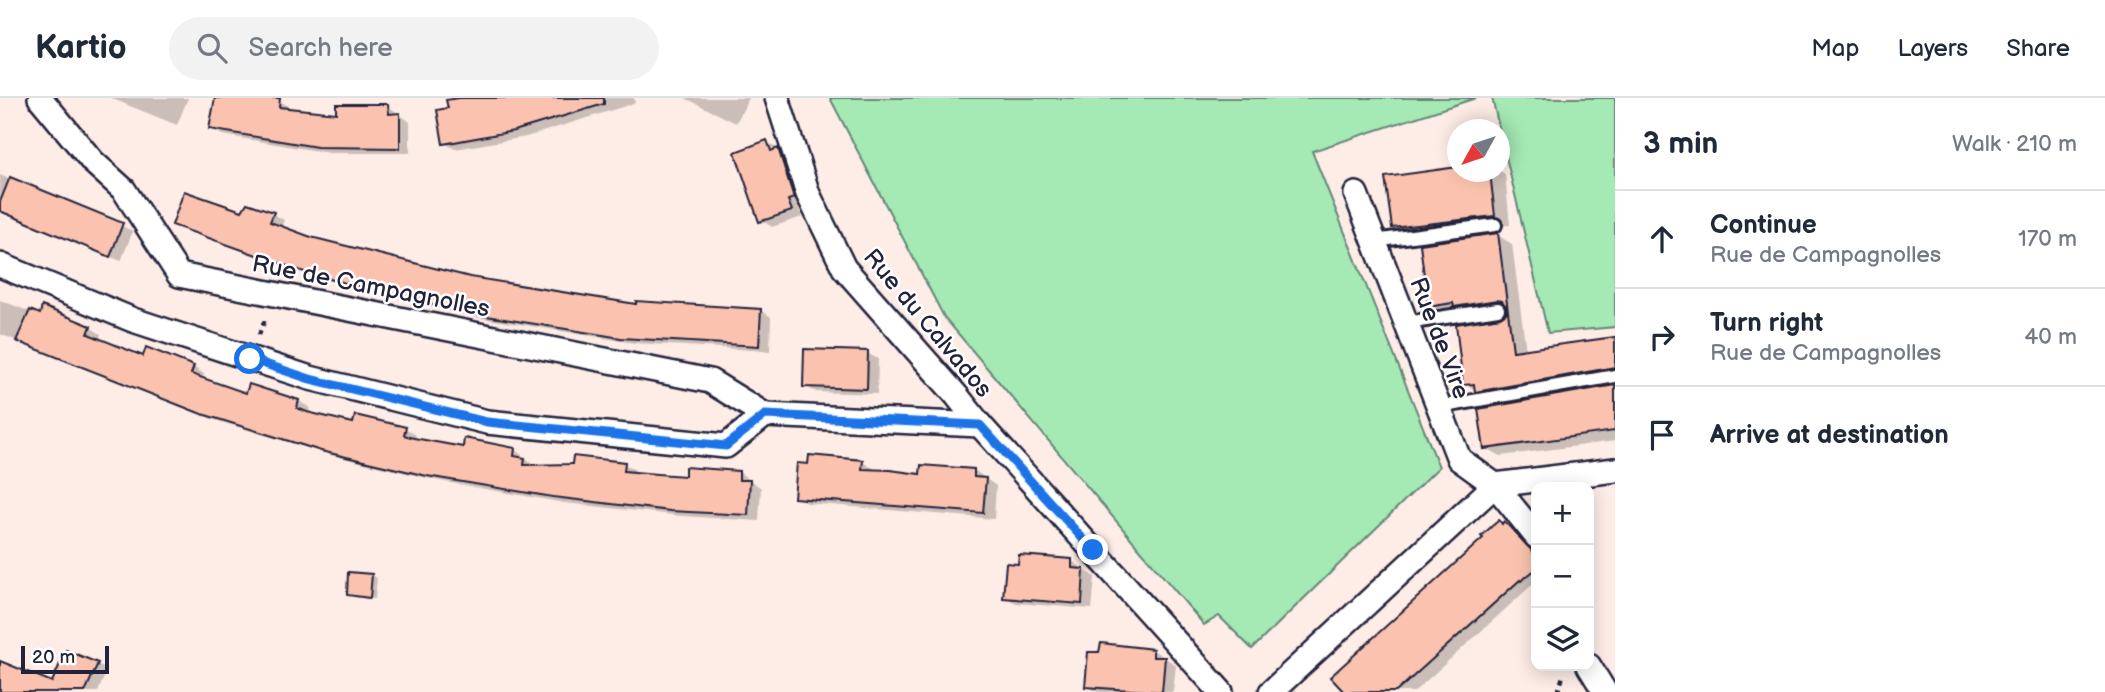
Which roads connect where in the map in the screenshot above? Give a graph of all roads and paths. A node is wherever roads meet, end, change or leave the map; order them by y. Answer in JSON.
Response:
{"nodes":[{"id":1,"x":40,"y":98,"type":"edge"},
{"id":2,"x":777,"y":98,"type":"edge"},
{"id":3,"x":1356,"y":194,"type":"dead end"},
{"id":4,"x":1495,"y":225,"type":"dead end"},
{"id":5,"x":1374,"y":241,"type":"junction"},
{"id":6,"x":0,"y":265,"type":"edge"},
{"id":7,"x":275,"y":294,"type":"junction"},
{"id":8,"x":1499,"y":309,"type":"dead end"},
{"id":9,"x":1406,"y":323,"type":"junction"},
{"id":10,"x":250,"y":359,"type":"junction"},
{"id":11,"x":1615,"y":376,"type":"edge"},
{"id":12,"x":1439,"y":407,"type":"junction"},
{"id":13,"x":765,"y":415,"type":"junction"},
{"id":14,"x":980,"y":425,"type":"junction"},
{"id":15,"x":1615,"y":470,"type":"edge"},
{"id":16,"x":1495,"y":485,"type":"junction"},
{"id":17,"x":1531,"y":530,"type":"edge"},
{"id":18,"x":1564,"y":671,"type":"edge"},
{"id":19,"x":1592,"y":671,"type":"edge"},
{"id":20,"x":1221,"y":692,"type":"edge"},
{"id":21,"x":1271,"y":692,"type":"edge"},
{"id":22,"x":1558,"y":692,"type":"edge"},
{"id":23,"x":1605,"y":692,"type":"edge"}],
"edges":[{"from":1,"to":7,"type":"street","name":"Rue de Campagnolles"},
{"from":2,"to":14,"type":"street","name":"Rue du Calvados"},
{"from":3,"to":5,"type":"street","name":"Rue de Vire"},
{"from":4,"to":5,"type":"lane"},
{"from":5,"to":9,"type":"street","name":"Rue de Vire"},
{"from":6,"to":10,"type":"street"},
{"from":7,"to":10,"type":"path"},
{"from":7,"to":13,"type":"street","name":"Rue de Campagnolles"},
{"from":8,"to":9,"type":"lane"},
{"from":9,"to":12,"type":"street","name":"Rue de Vire"},
{"from":10,"to":13,"type":"street"},
{"from":11,"to":12,"type":"lane"},
{"from":12,"to":16,"type":"street","name":"Rue de Vire"},
{"from":13,"to":14,"type":"street","name":"Rue de Campagnolles"},
{"from":14,"to":20,"type":"street"},
{"from":15,"to":16,"type":"street"},
{"from":16,"to":17,"type":"street","name":"Rue de Vire"},
{"from":16,"to":21,"type":"street"},
{"from":18,"to":22,"type":"path"},
{"from":19,"to":23,"type":"street"}]}
